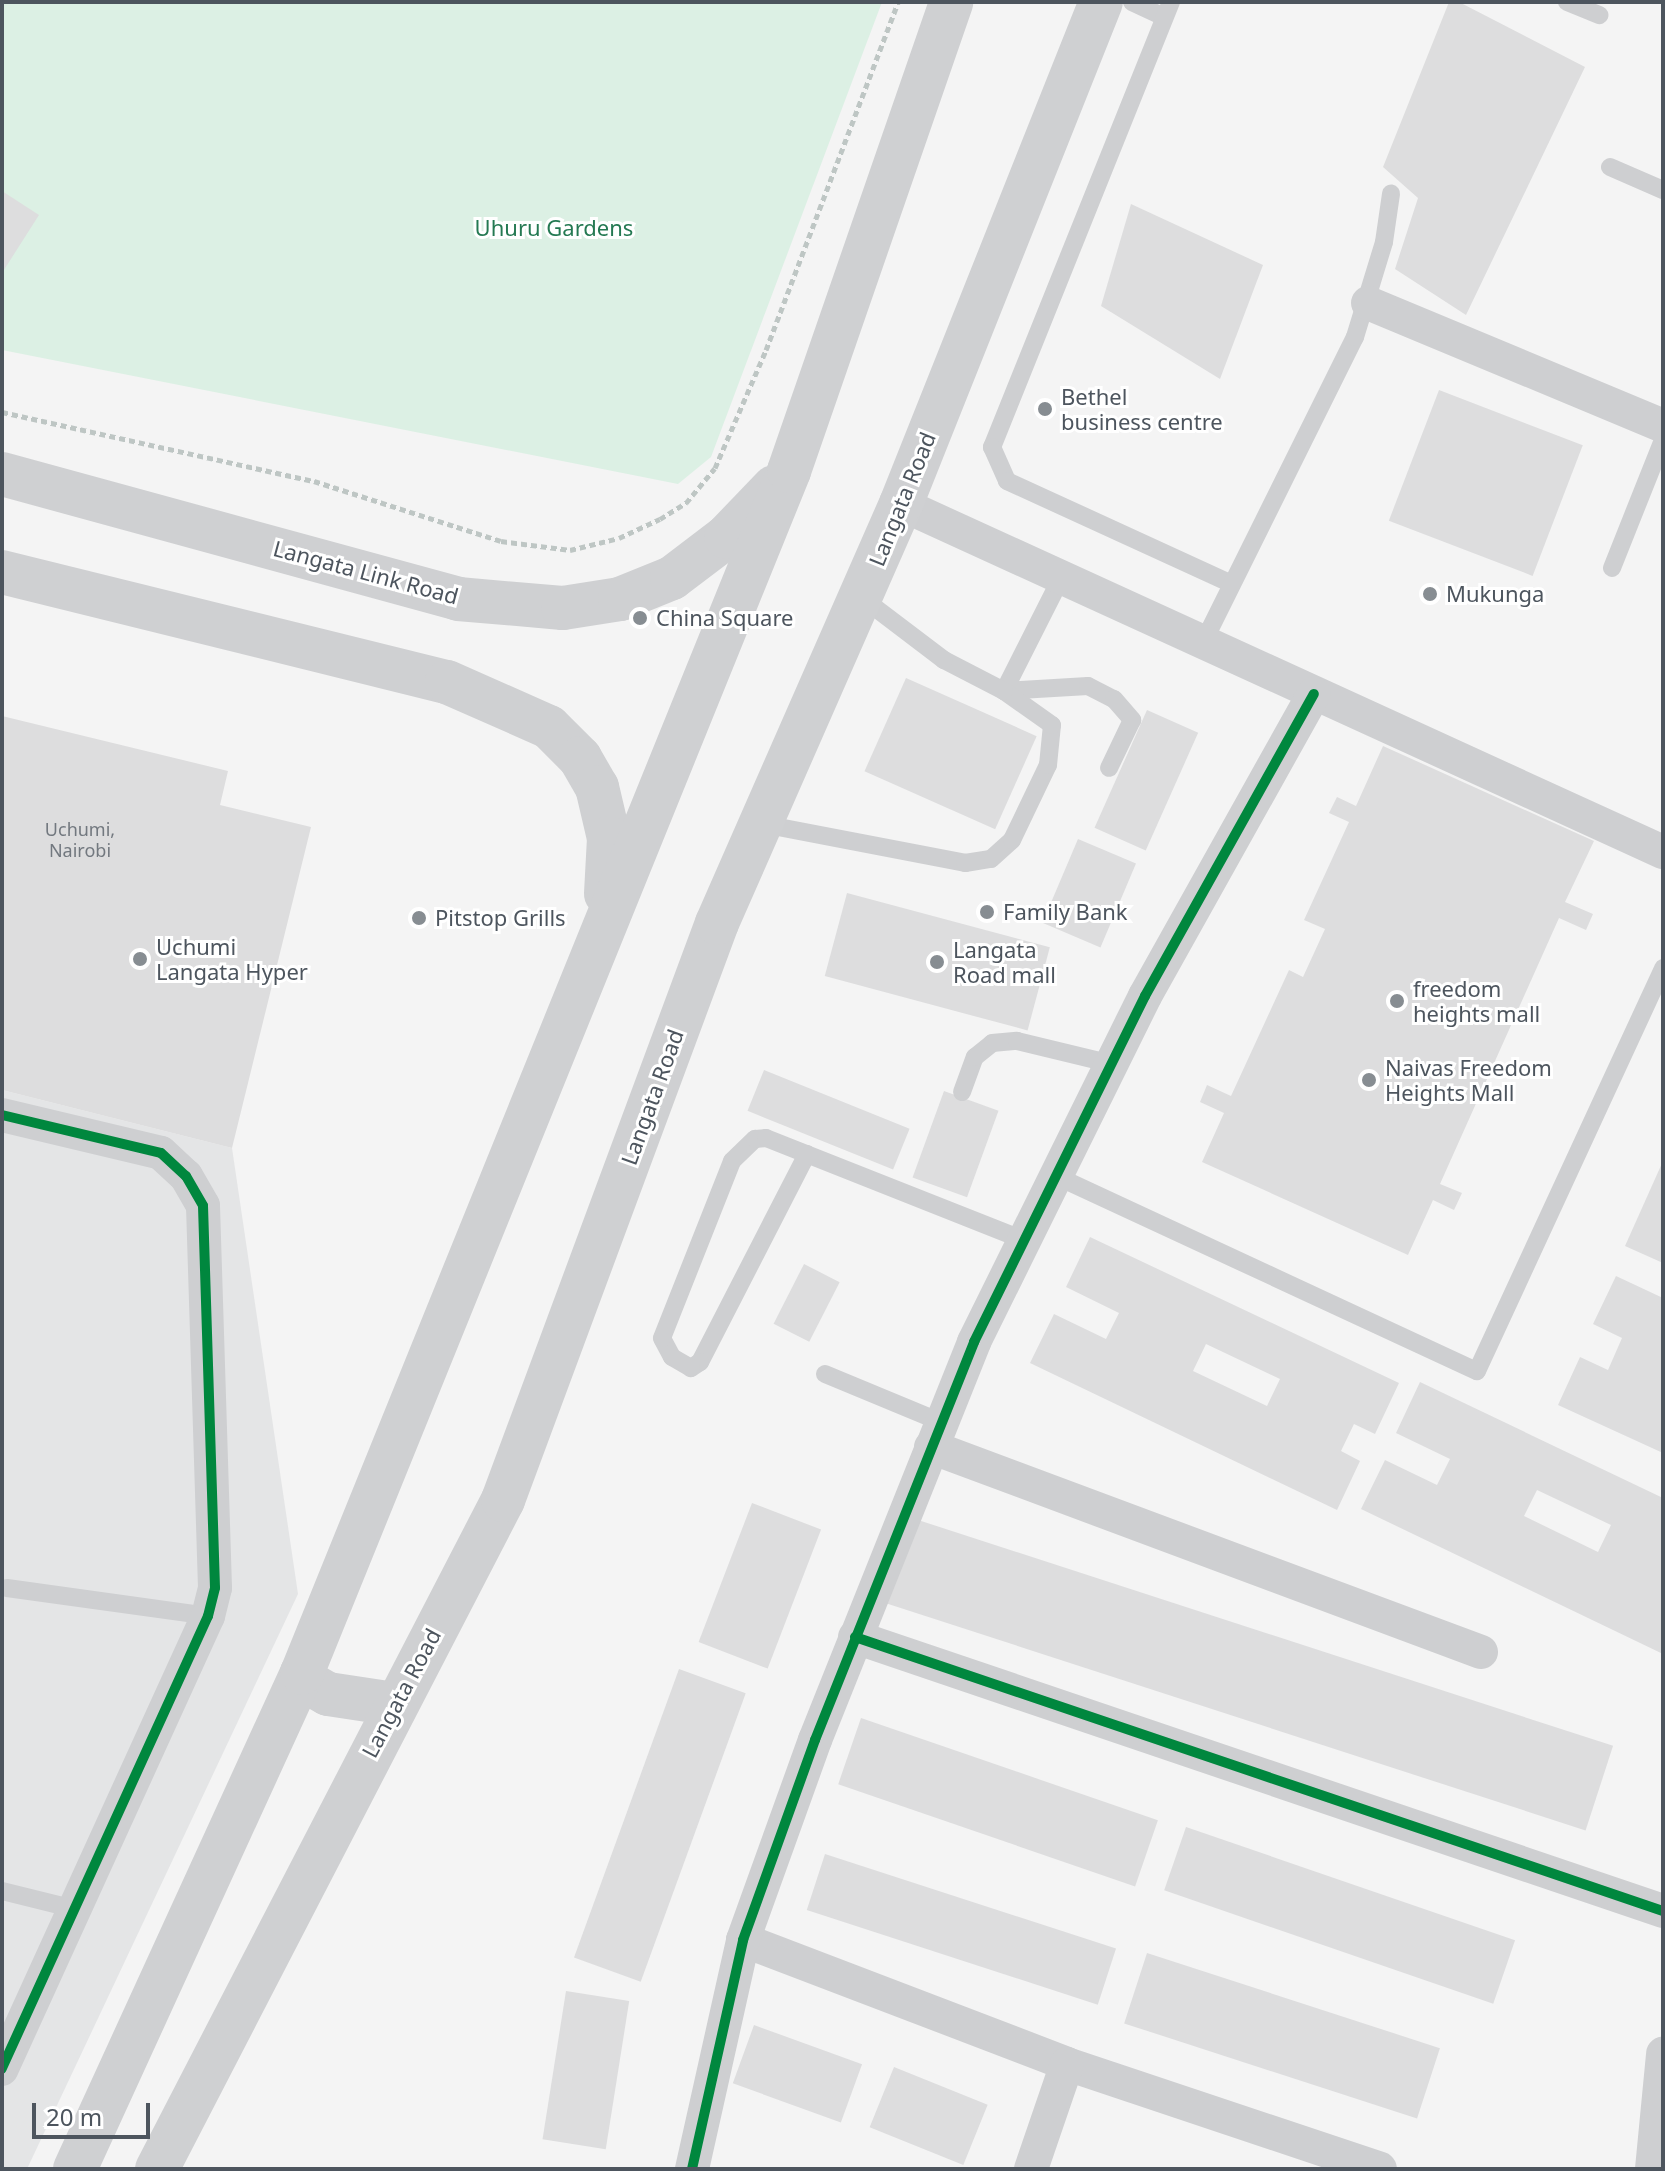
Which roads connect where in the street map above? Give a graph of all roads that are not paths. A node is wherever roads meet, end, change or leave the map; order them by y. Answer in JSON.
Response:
{"nodes":[{"id":1,"x":951,"y":2,"type":"edge"},
{"id":2,"x":1101,"y":2,"type":"edge"},
{"id":3,"x":1132,"y":2,"type":"edge"},
{"id":4,"x":1567,"y":2,"type":"edge"},
{"id":5,"x":1168,"y":10,"type":"edge"},
{"id":6,"x":1600,"y":15,"type":"dead end"},
{"id":7,"x":1610,"y":167,"type":"dead end"},
{"id":8,"x":1663,"y":190,"type":"edge"},
{"id":9,"x":1391,"y":194,"type":"dead end"},
{"id":10,"x":1368,"y":303,"type":"junction"},
{"id":11,"x":1663,"y":426,"type":"edge"},
{"id":12,"x":1663,"y":440,"type":"edge"},
{"id":13,"x":789,"y":471,"type":"junction"},
{"id":14,"x":2,"y":474,"type":"edge"},
{"id":15,"x":901,"y":504,"type":"junction"},
{"id":16,"x":1612,"y":568,"type":"dead end"},
{"id":17,"x":2,"y":572,"type":"edge"},
{"id":18,"x":1061,"y":578,"type":"junction"},
{"id":19,"x":1232,"y":584,"type":"junction"},
{"id":20,"x":861,"y":597,"type":"junction"},
{"id":21,"x":1203,"y":643,"type":"junction"},
{"id":22,"x":1004,"y":691,"type":"junction"},
{"id":23,"x":1314,"y":694,"type":"junction"},
{"id":24,"x":1109,"y":768,"type":"dead end"},
{"id":25,"x":763,"y":824,"type":"junction"},
{"id":26,"x":1663,"y":852,"type":"edge"},
{"id":27,"x":605,"y":920,"type":"junction"},
{"id":28,"x":1663,"y":968,"type":"edge"},
{"id":29,"x":1112,"y":1064,"type":"junction"},
{"id":30,"x":962,"y":1092,"type":"dead end"},
{"id":31,"x":2,"y":1115,"type":"edge"},
{"id":32,"x":807,"y":1154,"type":"junction"},
{"id":33,"x":1054,"y":1175,"type":"junction"},
{"id":34,"x":1023,"y":1240,"type":"junction"},
{"id":35,"x":825,"y":1374,"type":"dead end"},
{"id":36,"x":936,"y":1434,"type":"junction"},
{"id":37,"x":4,"y":1594,"type":"edge"},
{"id":38,"x":208,"y":1616,"type":"junction"},
{"id":39,"x":855,"y":1637,"type":"junction"},
{"id":40,"x":1481,"y":1652,"type":"dead end"},
{"id":41,"x":302,"y":1673,"type":"junction"},
{"id":42,"x":394,"y":1704,"type":"junction"},
{"id":43,"x":2,"y":1891,"type":"edge"},
{"id":44,"x":75,"y":1909,"type":"junction"},
{"id":45,"x":1663,"y":1911,"type":"edge"},
{"id":46,"x":743,"y":1940,"type":"junction"},
{"id":47,"x":1663,"y":2054,"type":"edge"},
{"id":48,"x":1067,"y":2064,"type":"junction"},
{"id":49,"x":2,"y":2069,"type":"edge"},
{"id":50,"x":75,"y":2169,"type":"edge"},
{"id":51,"x":157,"y":2169,"type":"edge"},
{"id":52,"x":692,"y":2169,"type":"edge"},
{"id":53,"x":1031,"y":2169,"type":"edge"},
{"id":54,"x":1380,"y":2169,"type":"edge"},
{"id":55,"x":1652,"y":2169,"type":"edge"}],
"edges":[{"from":1,"to":13,"type":"main road"},
{"from":2,"to":15,"type":"main road","name":"Langata Road"},
{"from":3,"to":5,"type":"lane"},
{"from":4,"to":6,"type":"lane"},
{"from":5,"to":19,"type":"lane"},
{"from":7,"to":8,"type":"lane"},
{"from":9,"to":10,"type":"lane"},
{"from":10,"to":11,"type":"street"},
{"from":10,"to":19,"type":"lane"},
{"from":12,"to":16,"type":"lane"},
{"from":13,"to":14,"type":"main road","name":"Langata Link Road"},
{"from":13,"to":27,"type":"main road"},
{"from":15,"to":18,"type":"street"},
{"from":15,"to":20,"type":"main road","name":"Langata Road"},
{"from":17,"to":27,"type":"main road"},
{"from":18,"to":21,"type":"street"},
{"from":18,"to":22,"type":"lane"},
{"from":19,"to":21,"type":"lane"},
{"from":20,"to":22,"type":"lane"},
{"from":20,"to":25,"type":"main road","name":"Langata Road"},
{"from":21,"to":23,"type":"street"},
{"from":22,"to":24,"type":"lane"},
{"from":22,"to":25,"type":"lane"},
{"from":23,"to":26,"type":"street"},
{"from":23,"to":29,"type":"street"},
{"from":25,"to":42,"type":"main road","name":"Langata Road"},
{"from":27,"to":41,"type":"main road"},
{"from":28,"to":33,"type":"lane"},
{"from":29,"to":30,"type":"lane"},
{"from":29,"to":33,"type":"street"},
{"from":31,"to":38,"type":"street"},
{"from":32,"to":32,"type":"lane"},
{"from":32,"to":34,"type":"lane"},
{"from":33,"to":34,"type":"street"},
{"from":34,"to":36,"type":"street"},
{"from":35,"to":36,"type":"lane"},
{"from":36,"to":39,"type":"street"},
{"from":36,"to":40,"type":"street"},
{"from":37,"to":38,"type":"lane"},
{"from":38,"to":44,"type":"street"},
{"from":39,"to":45,"type":"street"},
{"from":39,"to":46,"type":"street"},
{"from":41,"to":42,"type":"main road"},
{"from":41,"to":50,"type":"main road"},
{"from":42,"to":51,"type":"main road","name":"Langata Road"},
{"from":43,"to":44,"type":"lane"},
{"from":44,"to":49,"type":"street"},
{"from":46,"to":48,"type":"street"},
{"from":46,"to":52,"type":"street"},
{"from":47,"to":55,"type":"street"},
{"from":48,"to":53,"type":"street"},
{"from":48,"to":54,"type":"street"}]}
